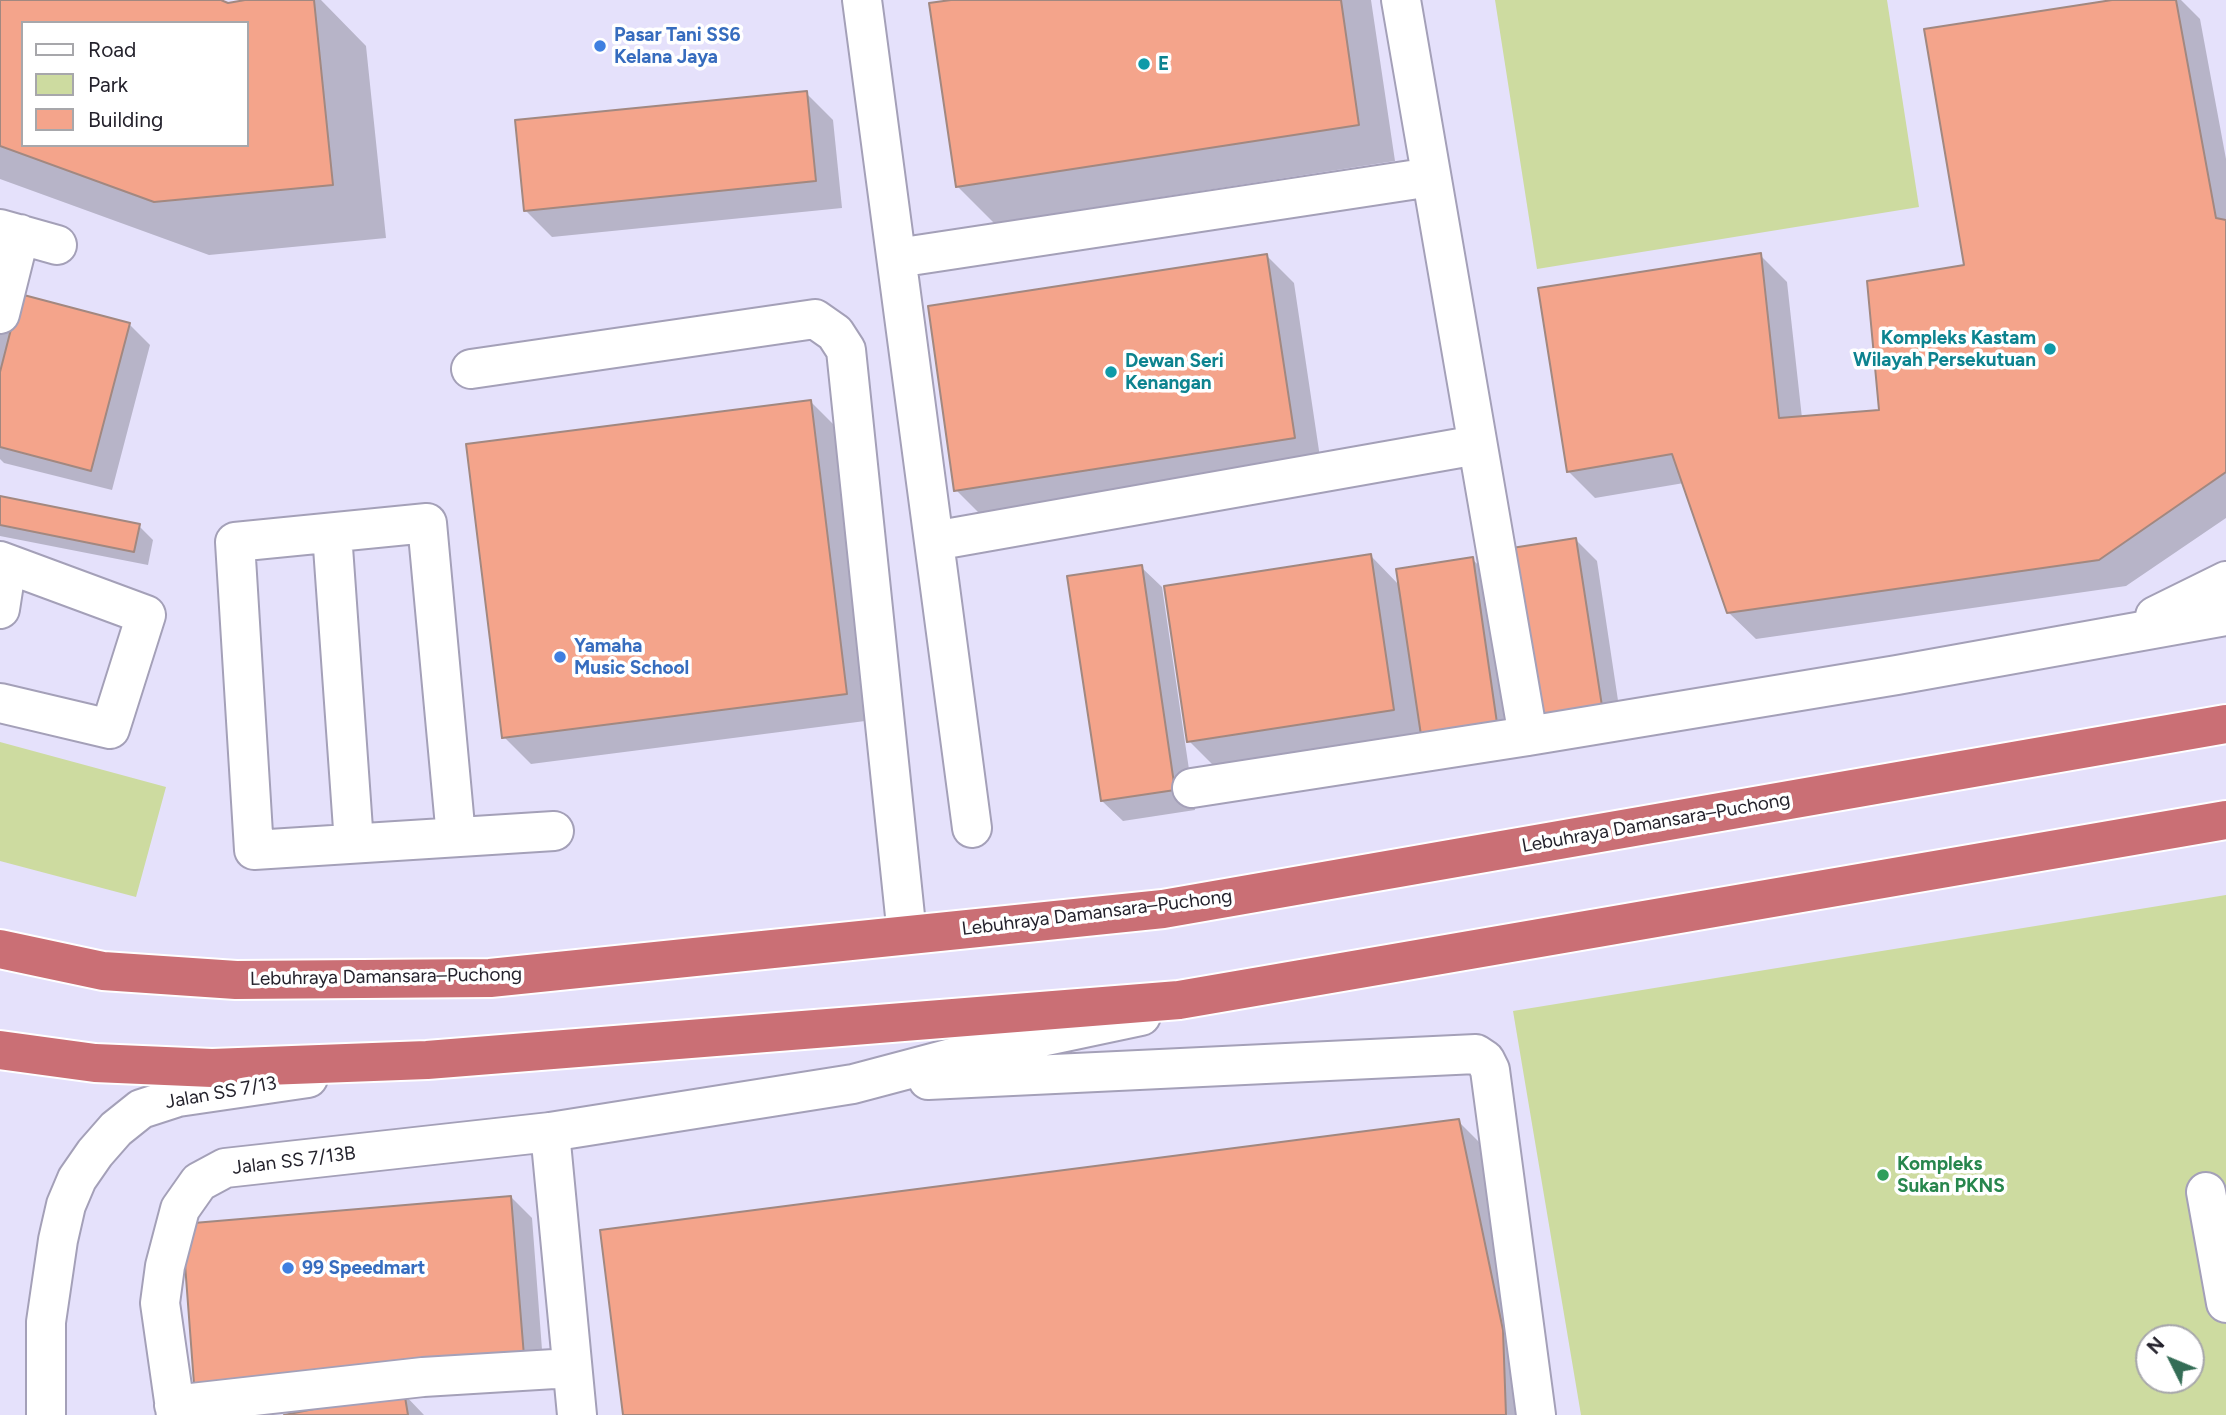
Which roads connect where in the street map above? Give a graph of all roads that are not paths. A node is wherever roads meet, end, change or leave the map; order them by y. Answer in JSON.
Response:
{"nodes":[{"id":1,"x":862,"y":0,"type":"edge"},
{"id":2,"x":1401,"y":0,"type":"edge"},
{"id":3,"x":1431,"y":177,"type":"junction"},
{"id":4,"x":10,"y":232,"type":"edge"},
{"id":5,"x":57,"y":245,"type":"dead end"},
{"id":6,"x":897,"y":258,"type":"junction"},
{"id":7,"x":0,"y":314,"type":"edge"},
{"id":8,"x":471,"y":369,"type":"dead end"},
{"id":9,"x":1477,"y":445,"type":"junction"},
{"id":10,"x":332,"y":533,"type":"junction"},
{"id":11,"x":934,"y":541,"type":"junction"},
{"id":12,"x":4,"y":563,"type":"edge"},
{"id":13,"x":2226,"y":581,"type":"edge"},
{"id":14,"x":0,"y":609,"type":"edge"},
{"id":15,"x":2226,"y":616,"type":"edge"},
{"id":16,"x":2119,"y":634,"type":"junction"},
{"id":17,"x":0,"y":703,"type":"edge"},
{"id":18,"x":2226,"y":724,"type":"edge"},
{"id":19,"x":1528,"y":736,"type":"junction"},
{"id":20,"x":1192,"y":788,"type":"dead end"},
{"id":21,"x":2226,"y":820,"type":"edge"},
{"id":22,"x":972,"y":828,"type":"dead end"},
{"id":23,"x":554,"y":831,"type":"dead end"},
{"id":24,"x":456,"y":837,"type":"junction"},
{"id":25,"x":354,"y":844,"type":"junction"},
{"id":26,"x":907,"y":935,"type":"junction"},
{"id":27,"x":0,"y":948,"type":"edge"},
{"id":28,"x":1400,"y":961,"type":"junction"},
{"id":29,"x":0,"y":1050,"type":"edge"},
{"id":30,"x":427,"y":1060,"type":"junction"},
{"id":31,"x":853,"y":1084,"type":"junction"},
{"id":32,"x":551,"y":1132,"type":"junction"},
{"id":33,"x":2206,"y":1192,"type":"dead end"},
{"id":34,"x":2226,"y":1303,"type":"edge"},
{"id":35,"x":571,"y":1368,"type":"junction"},
{"id":36,"x":175,"y":1410,"type":"edge"},
{"id":37,"x":46,"y":1415,"type":"edge"},
{"id":38,"x":577,"y":1415,"type":"edge"},
{"id":39,"x":1536,"y":1415,"type":"edge"}],
"edges":[{"from":1,"to":6,"type":"street"},
{"from":2,"to":3,"type":"street"},
{"from":3,"to":6,"type":"street"},
{"from":3,"to":9,"type":"street"},
{"from":4,"to":5,"type":"street"},
{"from":4,"to":7,"type":"street"},
{"from":6,"to":11,"type":"street"},
{"from":8,"to":26,"type":"street"},
{"from":9,"to":11,"type":"street"},
{"from":9,"to":19,"type":"street"},
{"from":10,"to":24,"type":"street"},
{"from":10,"to":25,"type":"street"},
{"from":10,"to":25,"type":"street"},
{"from":11,"to":22,"type":"street"},
{"from":12,"to":14,"type":"street"},
{"from":12,"to":17,"type":"street"},
{"from":13,"to":16,"type":"street"},
{"from":15,"to":16,"type":"street"},
{"from":16,"to":19,"type":"street"},
{"from":18,"to":26,"type":"highway","name":"Lebuhraya Damansara–Puchong"},
{"from":19,"to":20,"type":"street"},
{"from":21,"to":28,"type":"highway"},
{"from":23,"to":24,"type":"street"},
{"from":24,"to":25,"type":"street"},
{"from":26,"to":27,"type":"highway","name":"Lebuhraya Damansara–Puchong"},
{"from":28,"to":30,"type":"highway"},
{"from":28,"to":31,"type":"street"},
{"from":29,"to":30,"type":"highway"},
{"from":30,"to":37,"type":"street","name":"Jalan SS 7/13"},
{"from":31,"to":32,"type":"street","name":"Jalan SS 7/13B"},
{"from":31,"to":39,"type":"street"},
{"from":32,"to":35,"type":"street"},
{"from":32,"to":36,"type":"street","name":"Jalan SS 7/13B"},
{"from":33,"to":34,"type":"street"},
{"from":35,"to":36,"type":"street"},
{"from":35,"to":38,"type":"street"}]}
